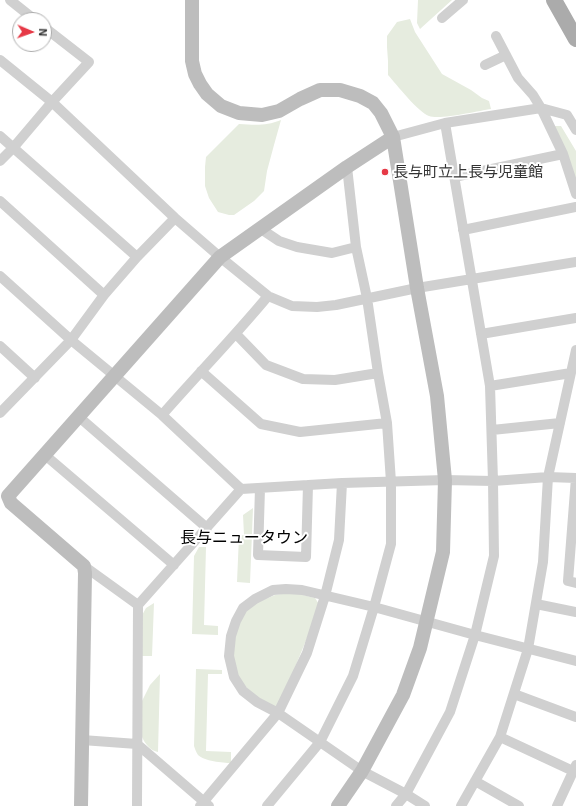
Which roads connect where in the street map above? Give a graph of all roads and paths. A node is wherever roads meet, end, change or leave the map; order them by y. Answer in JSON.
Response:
{"nodes":[{"id":1,"x":10,"y":0,"type":"edge"},
{"id":2,"x":192,"y":0,"type":"edge"},
{"id":3,"x":463,"y":0,"type":"edge"},
{"id":4,"x":554,"y":0,"type":"edge"},
{"id":5,"x":25,"y":12,"type":"edge"},
{"id":6,"x":442,"y":18,"type":"dead end"},
{"id":7,"x":52,"y":33,"type":"edge"},
{"id":8,"x":496,"y":36,"type":"dead end"},
{"id":9,"x":576,"y":39,"type":"edge"},
{"id":10,"x":506,"y":55,"type":"junction"},
{"id":11,"x":0,"y":60,"type":"edge"},
{"id":12,"x":485,"y":65,"type":"dead end"},
{"id":13,"x":52,"y":102,"type":"junction"},
{"id":14,"x":541,"y":108,"type":"junction"},
{"id":15,"x":445,"y":123,"type":"junction"},
{"id":16,"x":576,"y":130,"type":"edge"},
{"id":17,"x":0,"y":136,"type":"edge"},
{"id":18,"x":393,"y":136,"type":"junction"},
{"id":19,"x":13,"y":148,"type":"junction"},
{"id":20,"x":563,"y":154,"type":"junction"},
{"id":21,"x":0,"y":161,"type":"edge"},
{"id":22,"x":347,"y":167,"type":"junction"},
{"id":23,"x":454,"y":177,"type":"junction"},
{"id":24,"x":576,"y":194,"type":"edge"},
{"id":25,"x":0,"y":201,"type":"edge"},
{"id":26,"x":576,"y":207,"type":"edge"},
{"id":27,"x":176,"y":218,"type":"junction"},
{"id":28,"x":261,"y":228,"type":"junction"},
{"id":29,"x":463,"y":230,"type":"junction"},
{"id":30,"x":356,"y":248,"type":"junction"},
{"id":31,"x":137,"y":257,"type":"junction"},
{"id":32,"x":220,"y":257,"type":"junction"},
{"id":33,"x":576,"y":262,"type":"edge"},
{"id":34,"x":0,"y":276,"type":"edge"},
{"id":35,"x":472,"y":280,"type":"junction"},
{"id":36,"x":417,"y":288,"type":"junction"},
{"id":37,"x":104,"y":295,"type":"junction"},
{"id":38,"x":268,"y":296,"type":"junction"},
{"id":39,"x":367,"y":298,"type":"junction"},
{"id":40,"x":576,"y":318,"type":"edge"},
{"id":41,"x":236,"y":334,"type":"junction"},
{"id":42,"x":481,"y":334,"type":"junction"},
{"id":43,"x":71,"y":340,"type":"junction"},
{"id":44,"x":0,"y":346,"type":"edge"},
{"id":45,"x":576,"y":350,"type":"edge"},
{"id":46,"x":201,"y":371,"type":"junction"},
{"id":47,"x":571,"y":372,"type":"junction"},
{"id":48,"x":378,"y":373,"type":"junction"},
{"id":49,"x":115,"y":375,"type":"junction"},
{"id":50,"x":35,"y":378,"type":"junction"},
{"id":51,"x":490,"y":386,"type":"junction"},
{"id":52,"x":0,"y":413,"type":"edge"},
{"id":53,"x":162,"y":415,"type":"junction"},
{"id":54,"x":79,"y":417,"type":"junction"},
{"id":55,"x":387,"y":423,"type":"junction"},
{"id":56,"x":560,"y":423,"type":"junction"},
{"id":57,"x":492,"y":430,"type":"junction"},
{"id":58,"x":45,"y":455,"type":"junction"},
{"id":59,"x":548,"y":477,"type":"junction"},
{"id":60,"x":445,"y":480,"type":"junction"},
{"id":61,"x":493,"y":481,"type":"junction"},
{"id":62,"x":392,"y":482,"type":"junction"},
{"id":63,"x":342,"y":483,"type":"junction"},
{"id":64,"x":308,"y":485,"type":"junction"},
{"id":65,"x":260,"y":488,"type":"junction"},
{"id":66,"x":241,"y":489,"type":"junction"},
{"id":67,"x":3,"y":497,"type":"edge"},
{"id":68,"x":207,"y":528,"type":"junction"},
{"id":69,"x":174,"y":565,"type":"junction"},
{"id":70,"x":84,"y":566,"type":"junction"},
{"id":71,"x":576,"y":582,"type":"edge"},
{"id":72,"x":325,"y":596,"type":"junction"},
{"id":73,"x":536,"y":604,"type":"junction"},
{"id":74,"x":138,"y":605,"type":"junction"},
{"id":75,"x":374,"y":607,"type":"junction"},
{"id":76,"x":576,"y":612,"type":"edge"},
{"id":77,"x":426,"y":621,"type":"junction"},
{"id":78,"x":475,"y":636,"type":"junction"},
{"id":79,"x":528,"y":649,"type":"junction"},
{"id":80,"x":576,"y":661,"type":"edge"},
{"id":81,"x":514,"y":694,"type":"junction"},
{"id":82,"x":278,"y":713,"type":"junction"},
{"id":83,"x":576,"y":717,"type":"edge"},
{"id":84,"x":500,"y":737,"type":"junction"},
{"id":85,"x":82,"y":740,"type":"junction"},
{"id":86,"x":320,"y":742,"type":"junction"},
{"id":87,"x":137,"y":744,"type":"junction"},
{"id":88,"x":575,"y":768,"type":"edge"},
{"id":89,"x":362,"y":771,"type":"junction"},
{"id":90,"x":475,"y":781,"type":"junction"},
{"id":91,"x":406,"y":794,"type":"junction"},
{"id":92,"x":204,"y":805,"type":"edge"},
{"id":93,"x":81,"y":806,"type":"edge"},
{"id":94,"x":137,"y":806,"type":"edge"},
{"id":95,"x":267,"y":806,"type":"edge"},
{"id":96,"x":338,"y":806,"type":"edge"},
{"id":97,"x":396,"y":806,"type":"edge"},
{"id":98,"x":425,"y":806,"type":"edge"},
{"id":99,"x":461,"y":806,"type":"edge"},
{"id":100,"x":519,"y":806,"type":"edge"},
{"id":101,"x":557,"y":806,"type":"edge"}],
"edges":[{"from":1,"to":5,"type":"street"},
{"from":2,"to":18,"type":"street"},
{"from":3,"to":6,"type":"street"},
{"from":4,"to":9,"type":"main road"},
{"from":7,"to":13,"type":"street"},
{"from":8,"to":10,"type":"street"},
{"from":10,"to":12,"type":"street"},
{"from":10,"to":14,"type":"street"},
{"from":11,"to":13,"type":"street"},
{"from":13,"to":19,"type":"street"},
{"from":13,"to":27,"type":"street"},
{"from":14,"to":15,"type":"street"},
{"from":14,"to":16,"type":"street"},
{"from":14,"to":20,"type":"street"},
{"from":15,"to":18,"type":"street"},
{"from":15,"to":23,"type":"street"},
{"from":17,"to":19,"type":"street"},
{"from":18,"to":22,"type":"street"},
{"from":18,"to":36,"type":"street"},
{"from":19,"to":21,"type":"street"},
{"from":19,"to":31,"type":"street"},
{"from":20,"to":23,"type":"street"},
{"from":20,"to":24,"type":"street"},
{"from":22,"to":28,"type":"street"},
{"from":22,"to":30,"type":"street"},
{"from":23,"to":29,"type":"street"},
{"from":25,"to":37,"type":"street"},
{"from":26,"to":29,"type":"street"},
{"from":27,"to":31,"type":"street"},
{"from":27,"to":32,"type":"street"},
{"from":28,"to":30,"type":"street"},
{"from":28,"to":32,"type":"street"},
{"from":29,"to":35,"type":"street"},
{"from":30,"to":39,"type":"street"},
{"from":31,"to":37,"type":"street"},
{"from":32,"to":38,"type":"street"},
{"from":32,"to":49,"type":"street"},
{"from":33,"to":35,"type":"street"},
{"from":34,"to":43,"type":"street"},
{"from":35,"to":36,"type":"street"},
{"from":35,"to":42,"type":"street"},
{"from":36,"to":39,"type":"street"},
{"from":36,"to":60,"type":"street"},
{"from":37,"to":43,"type":"street"},
{"from":38,"to":39,"type":"street"},
{"from":38,"to":41,"type":"street"},
{"from":39,"to":48,"type":"street"},
{"from":40,"to":42,"type":"street"},
{"from":41,"to":46,"type":"street"},
{"from":41,"to":48,"type":"street"},
{"from":42,"to":51,"type":"street"},
{"from":43,"to":49,"type":"street"},
{"from":43,"to":50,"type":"street"},
{"from":44,"to":50,"type":"street"},
{"from":45,"to":47,"type":"street"},
{"from":46,"to":53,"type":"street"},
{"from":46,"to":55,"type":"street"},
{"from":47,"to":51,"type":"street"},
{"from":47,"to":56,"type":"street"},
{"from":48,"to":55,"type":"street"},
{"from":49,"to":53,"type":"street"},
{"from":49,"to":54,"type":"street"},
{"from":50,"to":52,"type":"street"},
{"from":51,"to":57,"type":"street"},
{"from":53,"to":66,"type":"street"},
{"from":54,"to":58,"type":"street"},
{"from":54,"to":68,"type":"street"},
{"from":55,"to":62,"type":"street"},
{"from":56,"to":57,"type":"street"},
{"from":56,"to":59,"type":"street"},
{"from":57,"to":61,"type":"street"},
{"from":58,"to":67,"type":"street"},
{"from":58,"to":69,"type":"street"},
{"from":59,"to":61,"type":"street"},
{"from":59,"to":71,"type":"street"},
{"from":59,"to":73,"type":"street"},
{"from":60,"to":61,"type":"street"},
{"from":60,"to":62,"type":"street"},
{"from":60,"to":77,"type":"street"},
{"from":61,"to":78,"type":"street"},
{"from":62,"to":63,"type":"street"},
{"from":62,"to":75,"type":"street"},
{"from":63,"to":64,"type":"street"},
{"from":63,"to":72,"type":"street"},
{"from":64,"to":65,"type":"street"},
{"from":64,"to":65,"type":"street"},
{"from":65,"to":66,"type":"street"},
{"from":66,"to":68,"type":"street"},
{"from":67,"to":70,"type":"street"},
{"from":68,"to":69,"type":"street"},
{"from":69,"to":74,"type":"street"},
{"from":70,"to":74,"type":"street"},
{"from":70,"to":85,"type":"street"},
{"from":72,"to":75,"type":"street"},
{"from":72,"to":82,"type":"street"},
{"from":72,"to":82,"type":"street"},
{"from":73,"to":76,"type":"street"},
{"from":73,"to":79,"type":"street"},
{"from":74,"to":87,"type":"street"},
{"from":75,"to":77,"type":"street"},
{"from":75,"to":86,"type":"street"},
{"from":77,"to":78,"type":"street"},
{"from":77,"to":89,"type":"street"},
{"from":78,"to":79,"type":"street"},
{"from":78,"to":91,"type":"street"},
{"from":79,"to":80,"type":"street"},
{"from":79,"to":81,"type":"street"},
{"from":81,"to":83,"type":"street"},
{"from":81,"to":84,"type":"street"},
{"from":82,"to":86,"type":"street"},
{"from":82,"to":92,"type":"street"},
{"from":84,"to":88,"type":"street"},
{"from":84,"to":90,"type":"street"},
{"from":85,"to":87,"type":"street"},
{"from":85,"to":93,"type":"street"},
{"from":86,"to":89,"type":"street"},
{"from":86,"to":95,"type":"street"},
{"from":87,"to":92,"type":"street"},
{"from":87,"to":94,"type":"street"},
{"from":88,"to":101,"type":"street"},
{"from":89,"to":91,"type":"street"},
{"from":89,"to":96,"type":"street"},
{"from":90,"to":99,"type":"street"},
{"from":90,"to":100,"type":"street"},
{"from":91,"to":97,"type":"street"},
{"from":91,"to":98,"type":"street"}]}
